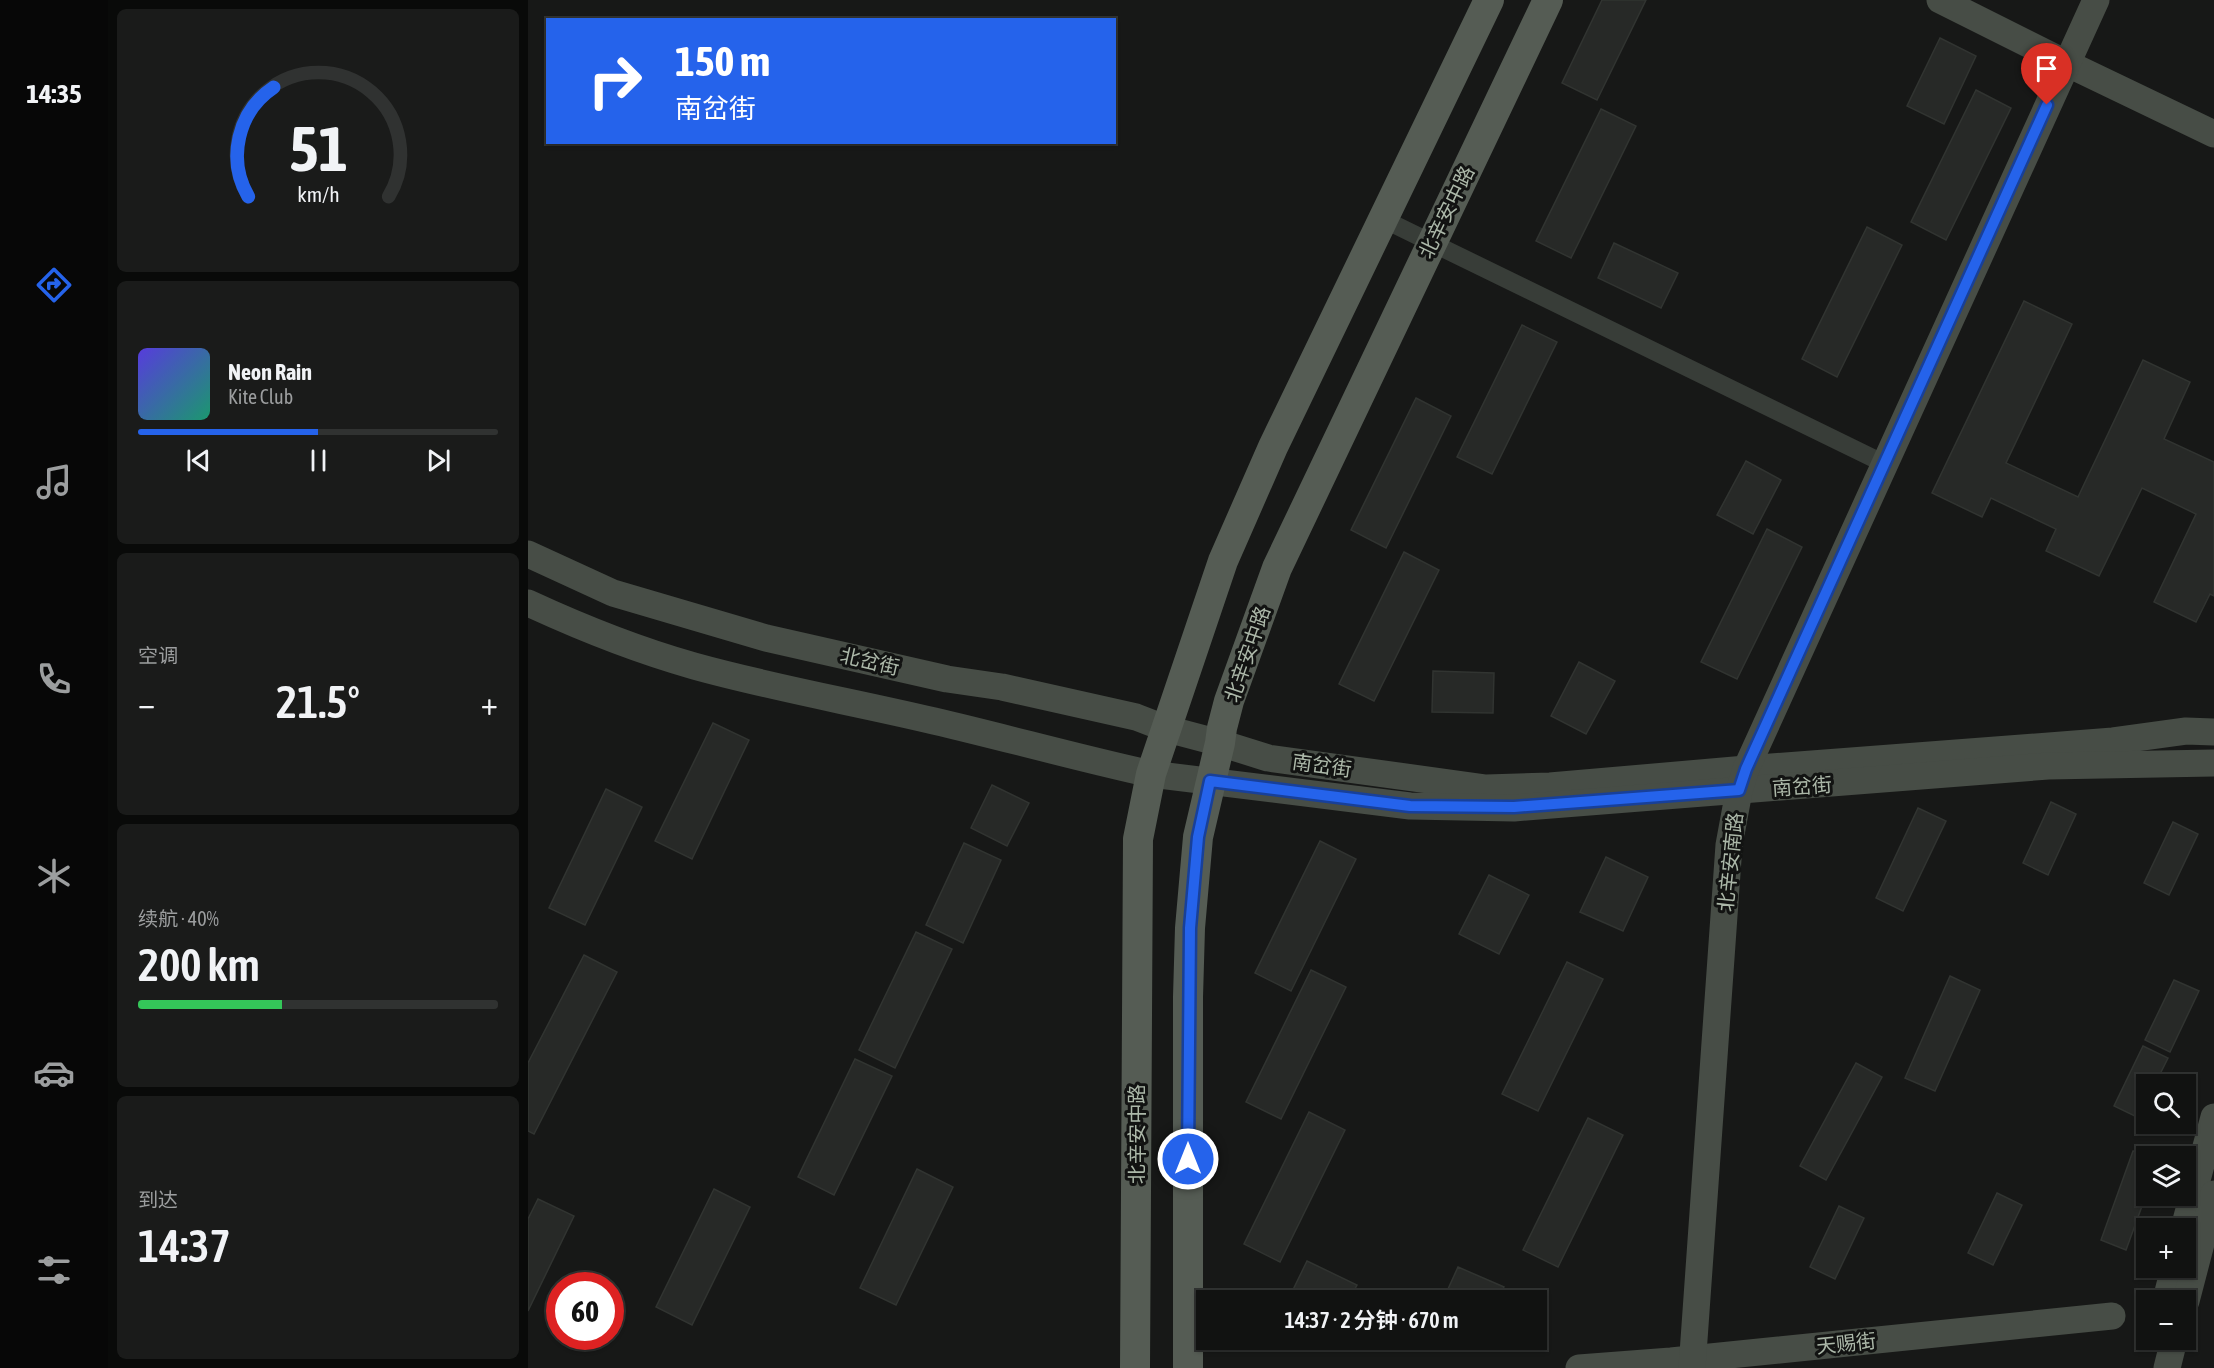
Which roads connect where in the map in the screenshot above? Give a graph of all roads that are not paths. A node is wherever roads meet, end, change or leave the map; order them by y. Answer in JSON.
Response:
{"nodes":[{"id":1,"x":1489,"y":0,"type":"edge"},
{"id":2,"x":1548,"y":0,"type":"edge"},
{"id":3,"x":1940,"y":0,"type":"edge"},
{"id":4,"x":2096,"y":0,"type":"edge"},
{"id":5,"x":2066,"y":63,"type":"junction"},
{"id":6,"x":2214,"y":134,"type":"edge"},
{"id":7,"x":1383,"y":219,"type":"junction"},
{"id":8,"x":1431,"y":243,"type":"junction"},
{"id":9,"x":1884,"y":465,"type":"junction"},
{"id":10,"x":528,"y":554,"type":"edge"},
{"id":11,"x":528,"y":603,"type":"edge"},
{"id":12,"x":1167,"y":729,"type":"junction"},
{"id":13,"x":2214,"y":732,"type":"edge"},
{"id":14,"x":1220,"y":742,"type":"junction"},
{"id":15,"x":2214,"y":763,"type":"edge"},
{"id":16,"x":1151,"y":774,"type":"junction"},
{"id":17,"x":1743,"y":780,"type":"junction"},
{"id":18,"x":1210,"y":781,"type":"junction"},
{"id":19,"x":2214,"y":1117,"type":"edge"},
{"id":20,"x":2214,"y":1194,"type":"edge"},
{"id":21,"x":2187,"y":1218,"type":"edge"},
{"id":22,"x":2189,"y":1290,"type":"edge"},
{"id":23,"x":2112,"y":1316,"type":"dead end"},
{"id":24,"x":2153,"y":1350,"type":"edge"},
{"id":25,"x":2172,"y":1350,"type":"edge"},
{"id":26,"x":1693,"y":1364,"type":"edge"},
{"id":27,"x":1135,"y":1368,"type":"edge"},
{"id":28,"x":1188,"y":1368,"type":"edge"},
{"id":29,"x":1579,"y":1368,"type":"edge"},
{"id":30,"x":2148,"y":1368,"type":"edge"},
{"id":31,"x":2167,"y":1368,"type":"edge"}],
"edges":[{"from":1,"to":7,"type":"main road","name":"北辛安中路"},
{"from":2,"to":8,"type":"main road","name":"北辛安中路"},
{"from":3,"to":5,"type":"main road"},
{"from":4,"to":5,"type":"main road","name":"北辛安南路"},
{"from":5,"to":6,"type":"main road"},
{"from":5,"to":9,"type":"main road","name":"北辛安南路"},
{"from":7,"to":8,"type":"street"},
{"from":7,"to":12,"type":"main road","name":"北辛安中路"},
{"from":8,"to":9,"type":"street"},
{"from":8,"to":14,"type":"main road","name":"北辛安中路"},
{"from":9,"to":17,"type":"main road","name":"北辛安南路"},
{"from":10,"to":12,"type":"main road","name":"北岔街"},
{"from":11,"to":16,"type":"main road"},
{"from":12,"to":14,"type":"main road","name":"北岔街"},
{"from":12,"to":16,"type":"main road","name":"北辛安中路"},
{"from":13,"to":17,"type":"main road","name":"南岔街"},
{"from":14,"to":17,"type":"main road","name":"南岔街"},
{"from":14,"to":18,"type":"main road","name":"北辛安中路"},
{"from":15,"to":17,"type":"main road","name":"南岔街"},
{"from":16,"to":18,"type":"main road"},
{"from":16,"to":27,"type":"main road","name":"北辛安中路"},
{"from":17,"to":18,"type":"main road","name":"南岔街"},
{"from":17,"to":26,"type":"main road","name":"北辛安南路"},
{"from":18,"to":28,"type":"main road","name":"北辛安中路"},
{"from":19,"to":21,"type":"main road"},
{"from":20,"to":22,"type":"main road"},
{"from":23,"to":26,"type":"main road","name":"天赐街"},
{"from":24,"to":30,"type":"main road"},
{"from":25,"to":31,"type":"main road"},
{"from":26,"to":29,"type":"main road","name":"天赐街"}]}
